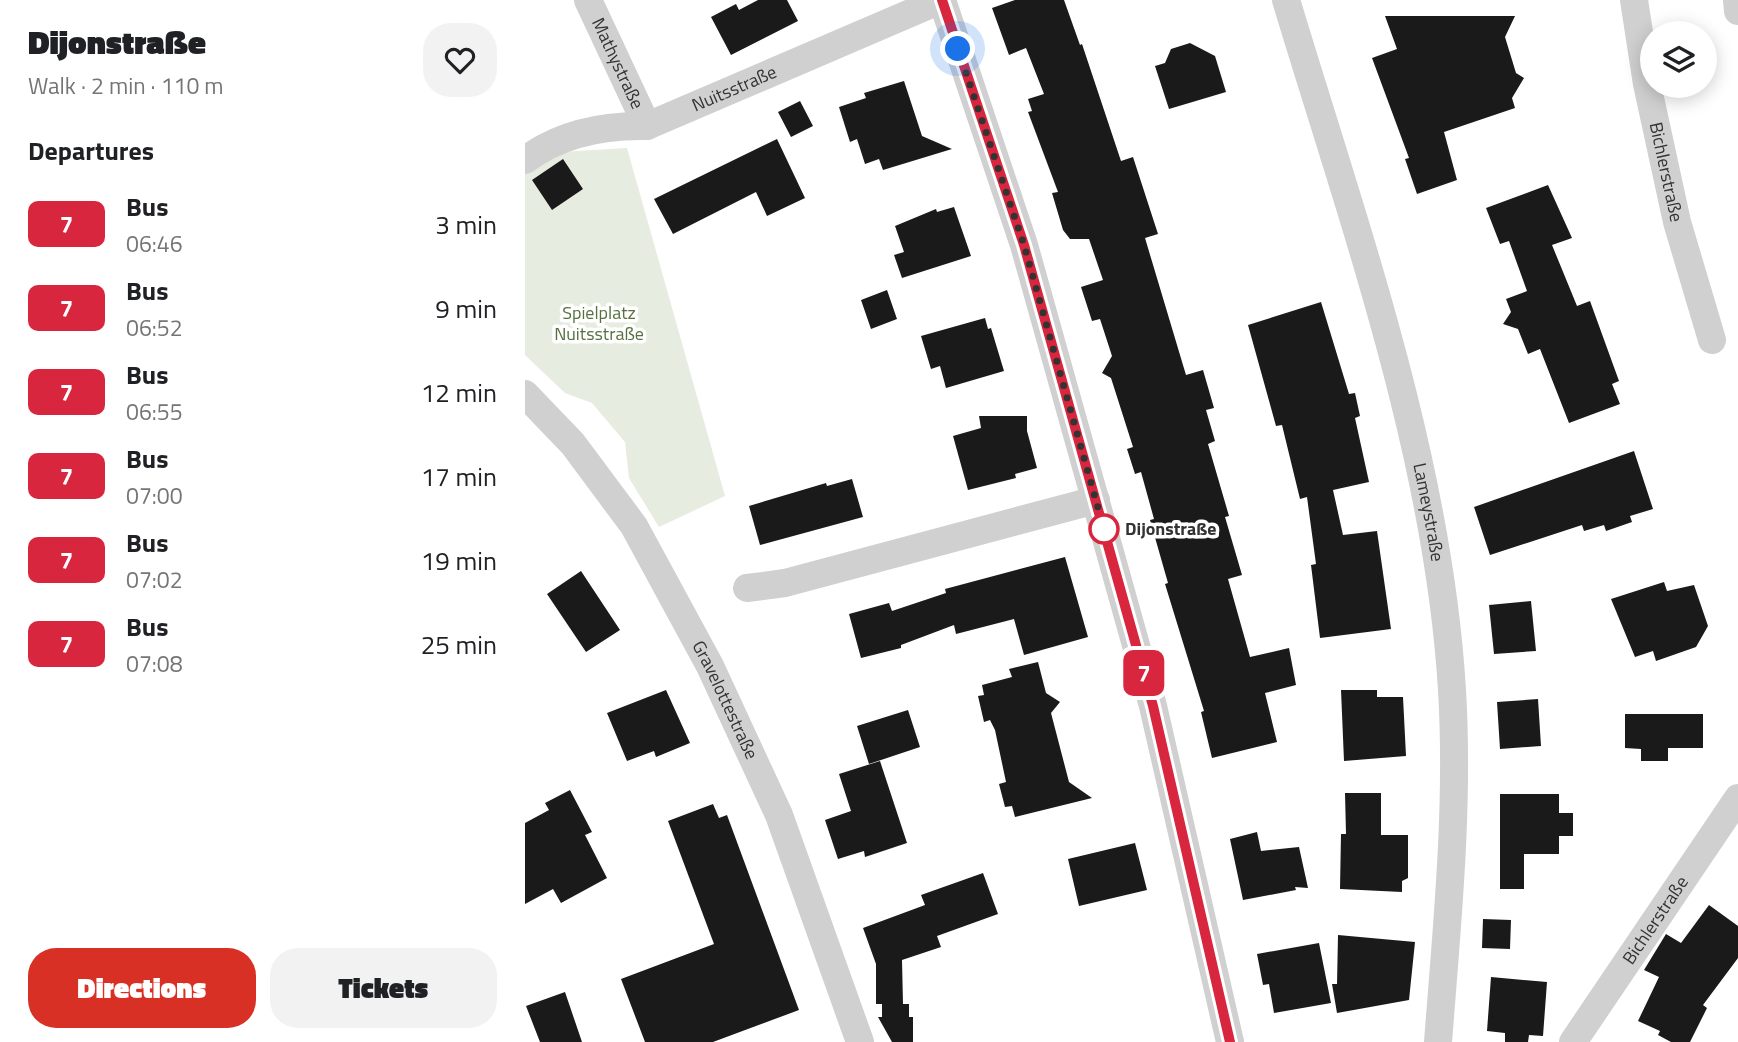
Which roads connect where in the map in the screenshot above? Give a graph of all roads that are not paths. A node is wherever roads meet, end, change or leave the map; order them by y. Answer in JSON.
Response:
{"nodes":[{"id":1,"x":588,"y":0,"type":"edge"},
{"id":2,"x":942,"y":0,"type":"edge"},
{"id":3,"x":1286,"y":0,"type":"edge"},
{"id":4,"x":1634,"y":0,"type":"edge"},
{"id":5,"x":1737,"y":0,"type":"edge"},
{"id":6,"x":1738,"y":11,"type":"edge"},
{"id":7,"x":647,"y":126,"type":"junction"},
{"id":8,"x":525,"y":160,"type":"edge"},
{"id":9,"x":1712,"y":341,"type":"dead end"},
{"id":10,"x":525,"y":394,"type":"edge"},
{"id":11,"x":1096,"y":500,"type":"junction"},
{"id":12,"x":747,"y":588,"type":"dead end"},
{"id":13,"x":1738,"y":798,"type":"edge"},
{"id":14,"x":860,"y":1042,"type":"edge"},
{"id":15,"x":1230,"y":1042,"type":"edge"},
{"id":16,"x":1438,"y":1042,"type":"edge"},
{"id":17,"x":1573,"y":1042,"type":"edge"}],
"edges":[{"from":1,"to":7,"type":"street","name":"Mathystraße"},
{"from":2,"to":7,"type":"street","name":"Nuitsstraße"},
{"from":2,"to":11,"type":"street"},
{"from":3,"to":16,"type":"street","name":"Lameystraße"},
{"from":4,"to":9,"type":"street","name":"Bichlerstraße"},
{"from":5,"to":6,"type":"street"},
{"from":7,"to":8,"type":"street","name":"Nuitsstraße"},
{"from":10,"to":14,"type":"street","name":"Gravelottestraße"},
{"from":11,"to":12,"type":"street"},
{"from":11,"to":15,"type":"street"},
{"from":13,"to":17,"type":"street","name":"Bichlerstraße"}]}
